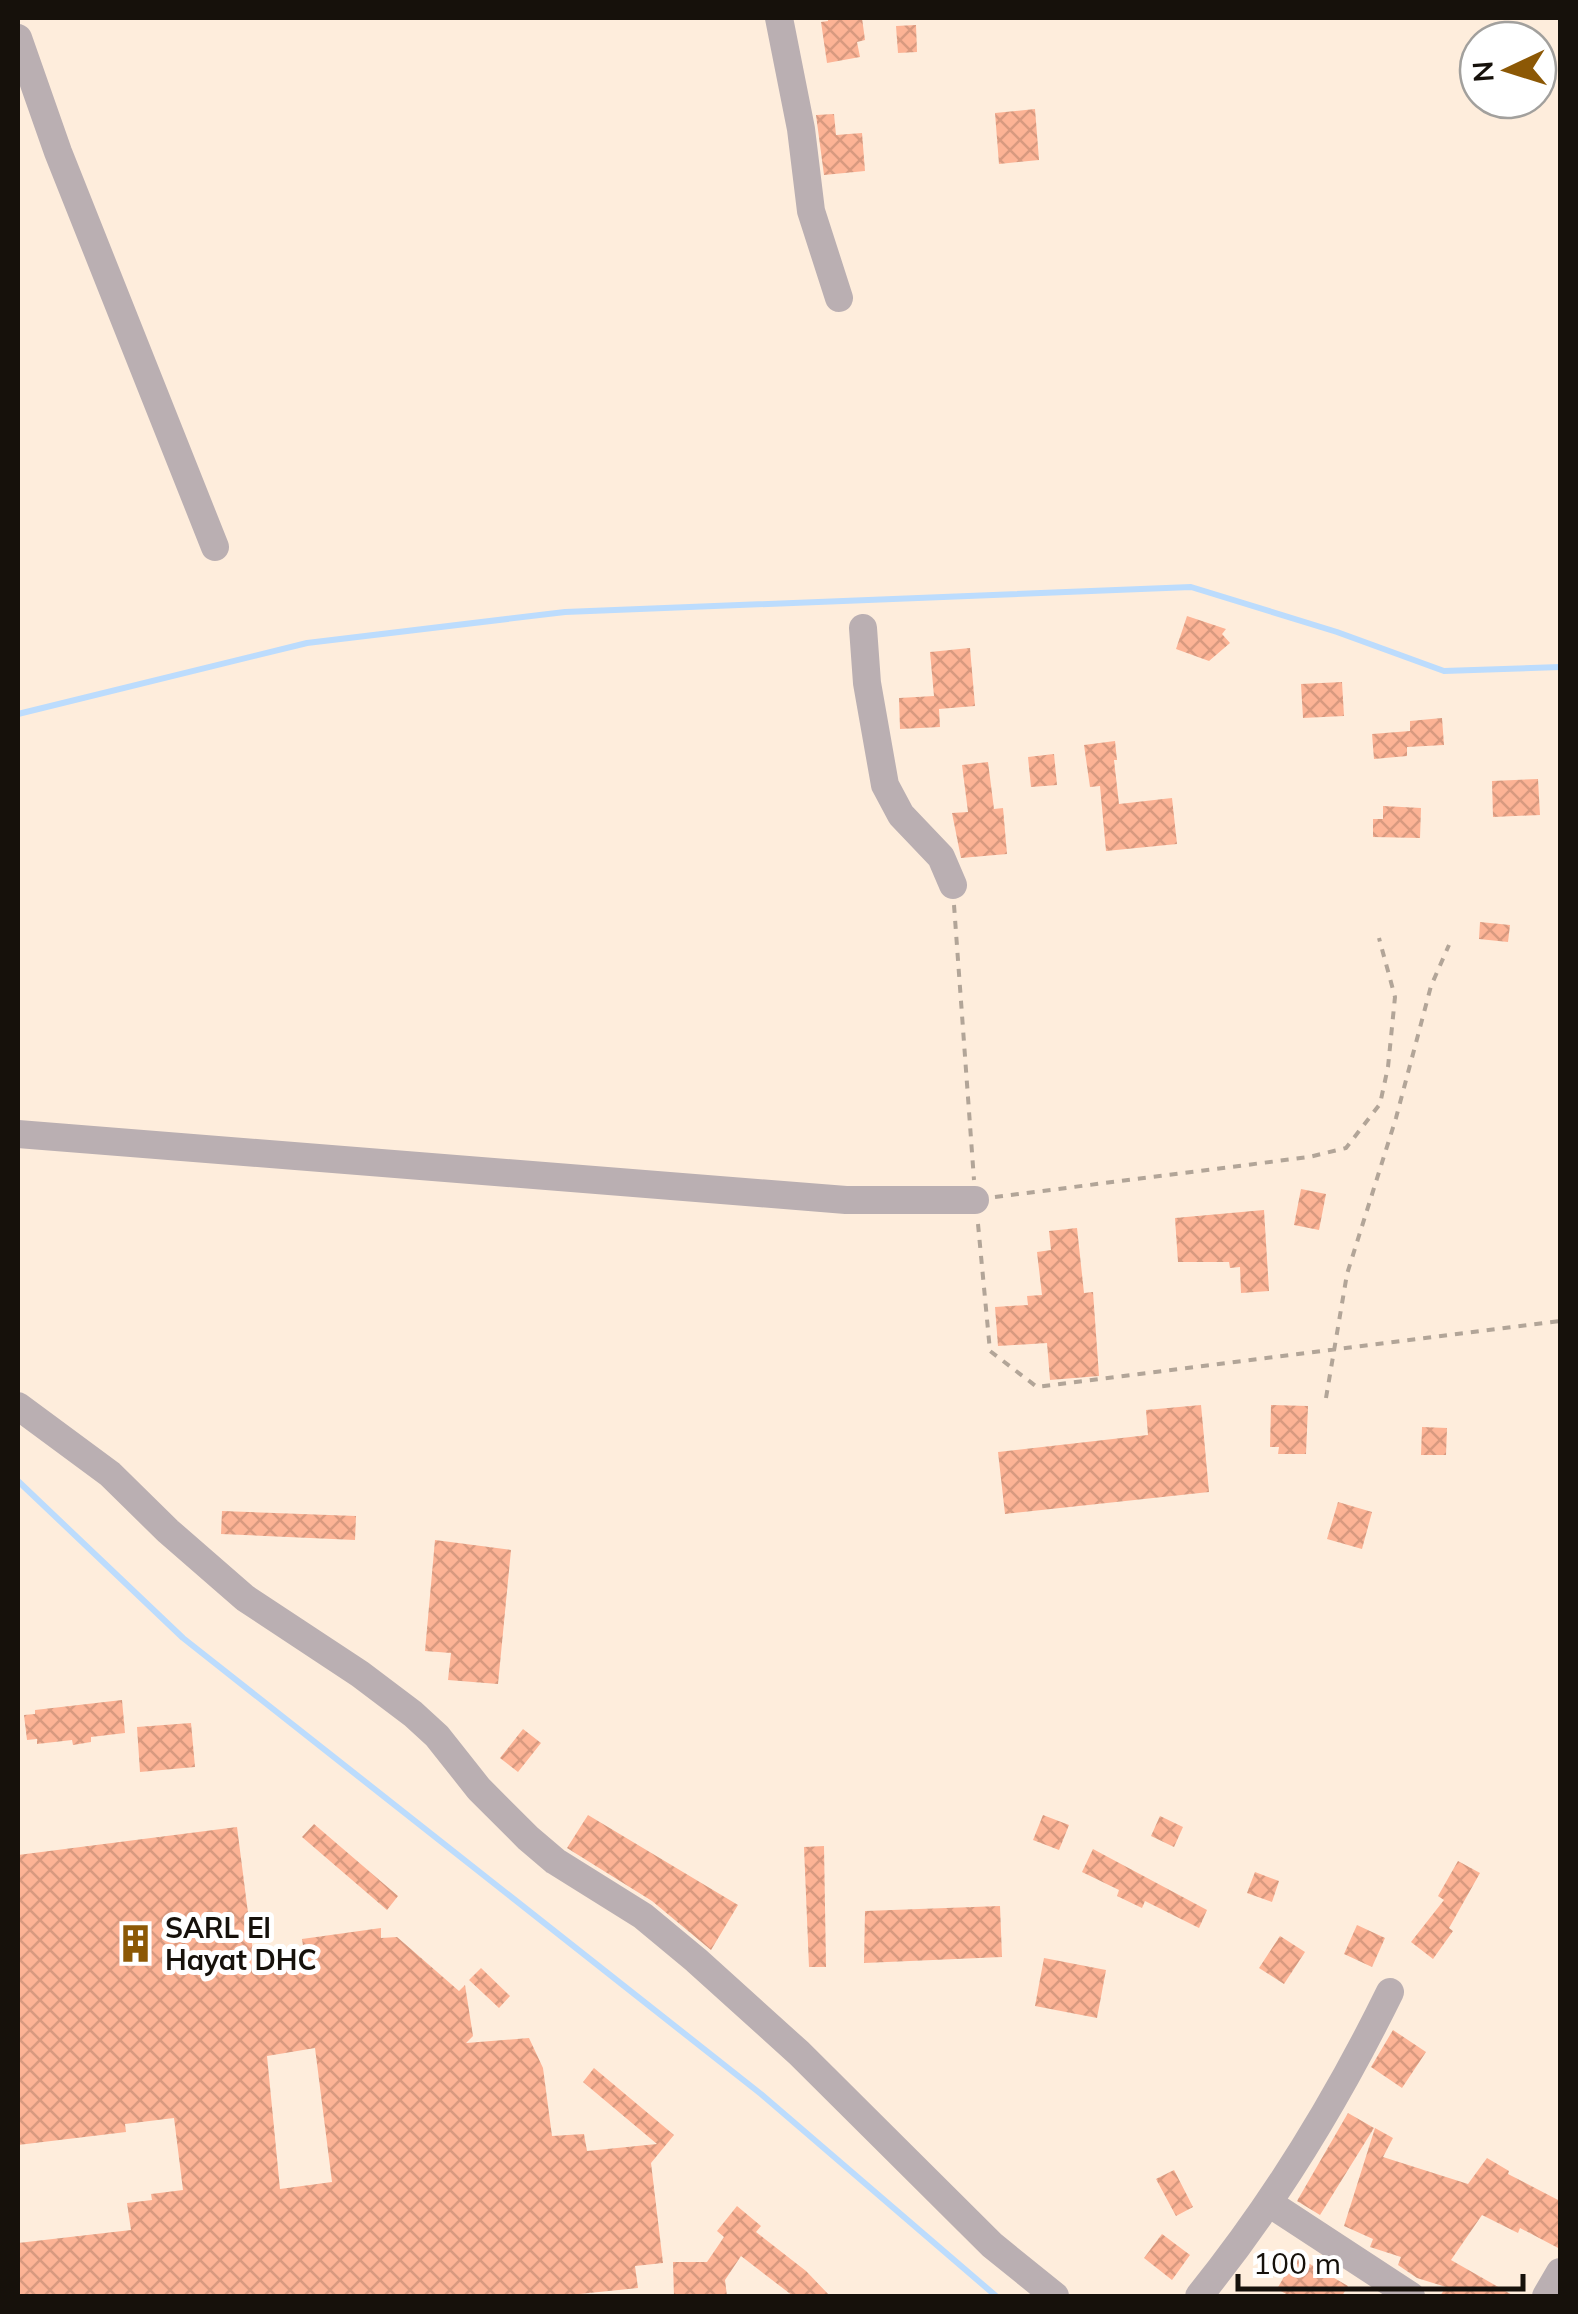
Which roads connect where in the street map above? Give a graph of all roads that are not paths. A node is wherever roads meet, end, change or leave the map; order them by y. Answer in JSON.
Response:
{"nodes":[{"id":1,"x":779,"y":18,"type":"edge"},
{"id":2,"x":18,"y":38,"type":"edge"},
{"id":3,"x":839,"y":298,"type":"dead end"},
{"id":4,"x":215,"y":547,"type":"dead end"},
{"id":5,"x":863,"y":628,"type":"dead end"},
{"id":6,"x":953,"y":886,"type":"road end"},
{"id":7,"x":18,"y":1134,"type":"edge"},
{"id":8,"x":975,"y":1200,"type":"road end"},
{"id":9,"x":18,"y":1406,"type":"edge"},
{"id":10,"x":1390,"y":1992,"type":"dead end"},
{"id":11,"x":1269,"y":2203,"type":"junction"},
{"id":12,"x":1560,"y":2272,"type":"edge"},
{"id":13,"x":1055,"y":2296,"type":"edge"},
{"id":14,"x":1199,"y":2296,"type":"edge"},
{"id":15,"x":1411,"y":2296,"type":"edge"},
{"id":16,"x":1546,"y":2296,"type":"edge"}],
"edges":[{"from":1,"to":3,"type":"street"},
{"from":2,"to":4,"type":"street"},
{"from":5,"to":6,"type":"street"},
{"from":7,"to":8,"type":"street"},
{"from":9,"to":13,"type":"street"},
{"from":10,"to":11,"type":"street"},
{"from":11,"to":14,"type":"street"},
{"from":11,"to":15,"type":"street"},
{"from":12,"to":16,"type":"street"}]}
